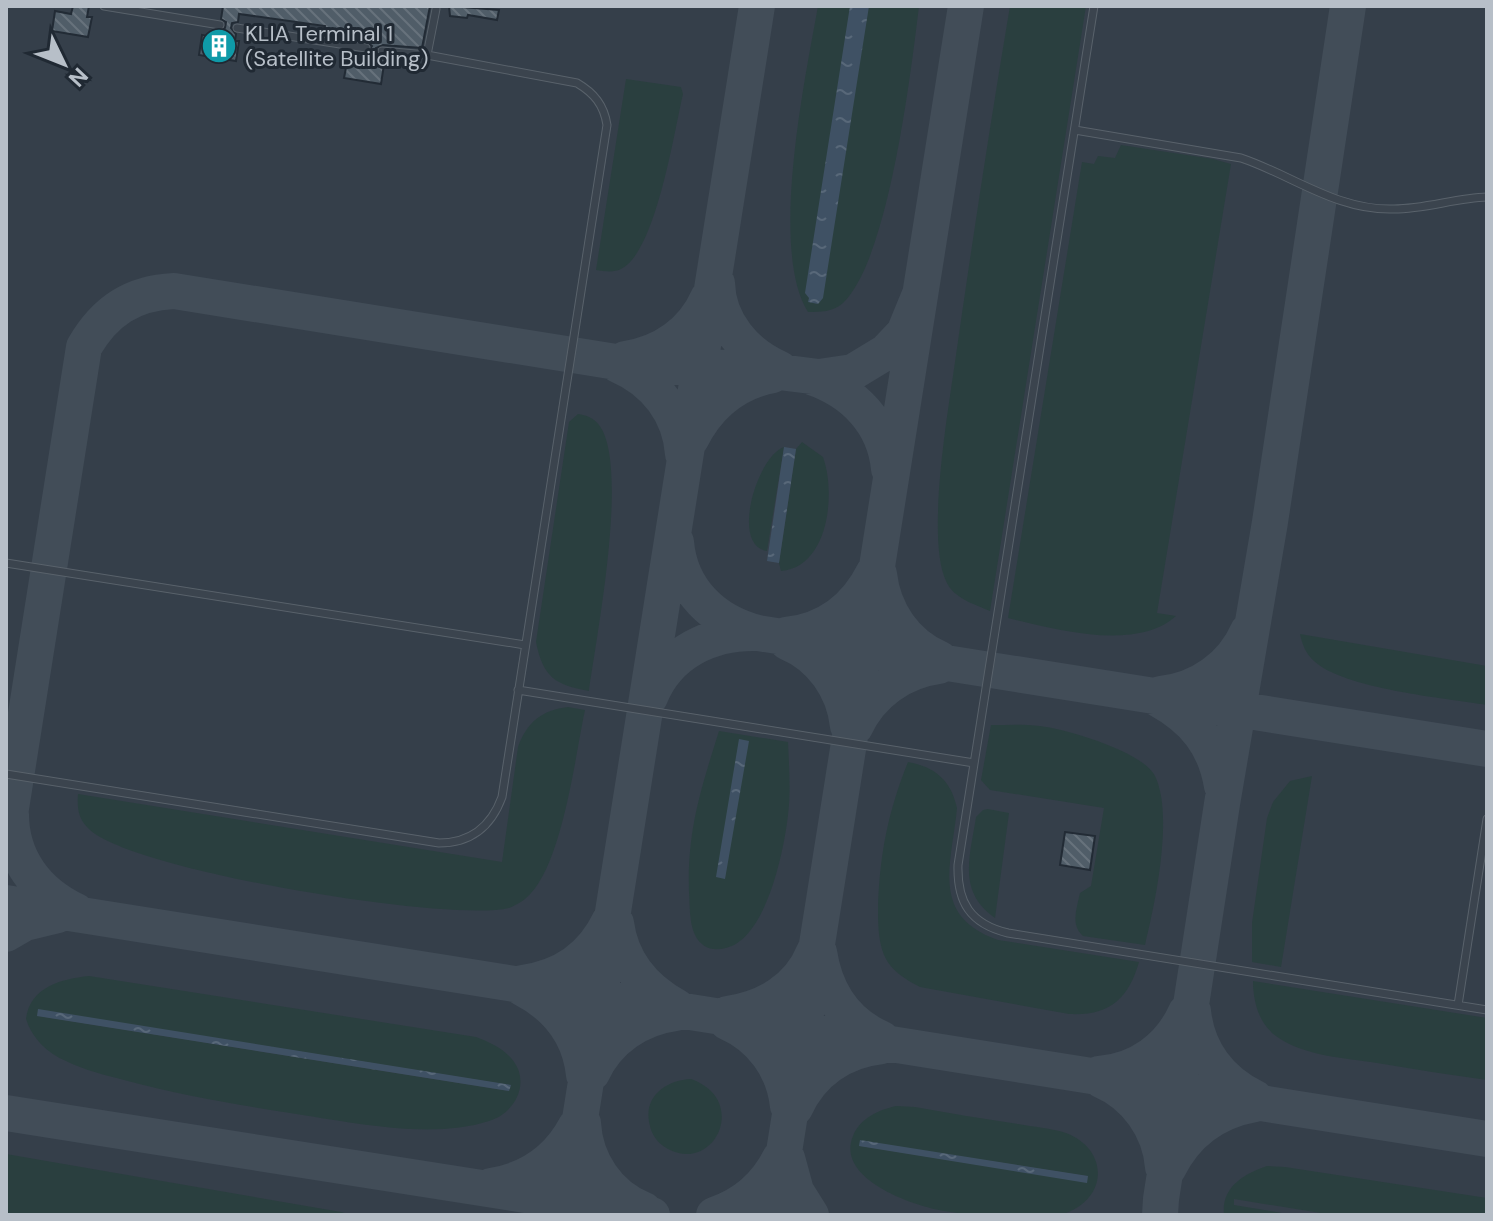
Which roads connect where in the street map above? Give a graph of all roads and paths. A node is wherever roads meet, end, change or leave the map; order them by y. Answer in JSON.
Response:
{"nodes":[{"id":1,"x":104,"y":6,"type":"edge"},
{"id":2,"x":1094,"y":6,"type":"edge"},
{"id":3,"x":436,"y":9,"type":"dead end"},
{"id":4,"x":220,"y":25,"type":"dead end"},
{"id":5,"x":237,"y":28,"type":"dead end"},
{"id":6,"x":366,"y":48,"type":"dead end"},
{"id":7,"x":382,"y":51,"type":"dead end"},
{"id":8,"x":427,"y":55,"type":"junction"},
{"id":9,"x":1075,"y":130,"type":"junction"},
{"id":10,"x":1487,"y":197,"type":"edge"},
{"id":11,"x":6,"y":563,"type":"edge"},
{"id":12,"x":525,"y":645,"type":"junction"},
{"id":13,"x":518,"y":690,"type":"junction"},
{"id":14,"x":974,"y":763,"type":"junction"},
{"id":15,"x":6,"y":774,"type":"edge"},
{"id":16,"x":1487,"y":819,"type":"edge"},
{"id":17,"x":1458,"y":1005,"type":"junction"},
{"id":18,"x":1487,"y":1010,"type":"edge"}],
"edges":[{"from":1,"to":4,"type":"lane"},
{"from":2,"to":9,"type":"lane"},
{"from":3,"to":8,"type":"lane"},
{"from":5,"to":6,"type":"lane"},
{"from":7,"to":8,"type":"lane"},
{"from":8,"to":12,"type":"lane"},
{"from":9,"to":10,"type":"lane"},
{"from":9,"to":14,"type":"lane"},
{"from":11,"to":12,"type":"lane"},
{"from":12,"to":13,"type":"lane"},
{"from":13,"to":14,"type":"lane"},
{"from":13,"to":15,"type":"lane"},
{"from":14,"to":17,"type":"lane"},
{"from":16,"to":17,"type":"lane"},
{"from":17,"to":18,"type":"lane"}]}
